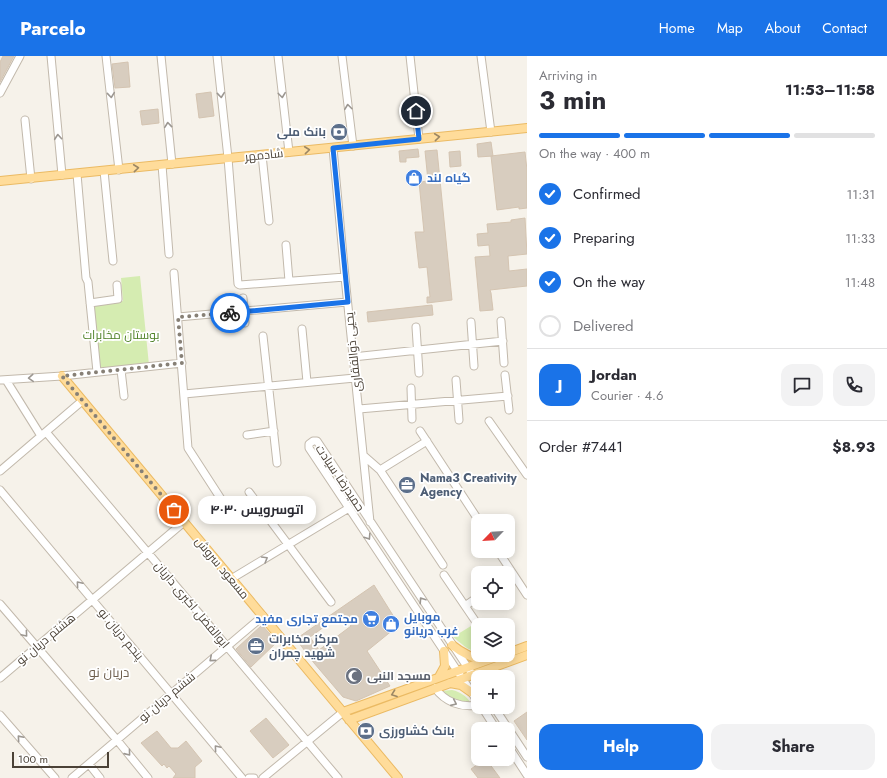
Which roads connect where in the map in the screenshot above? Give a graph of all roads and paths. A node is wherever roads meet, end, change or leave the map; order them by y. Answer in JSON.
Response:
{"nodes":[{"id":1,"x":20,"y":56,"type":"edge"},
{"id":2,"x":51,"y":56,"type":"edge"},
{"id":3,"x":106,"y":56,"type":"edge"},
{"id":4,"x":161,"y":56,"type":"edge"},
{"id":5,"x":217,"y":56,"type":"edge"},
{"id":6,"x":278,"y":56,"type":"edge"},
{"id":7,"x":342,"y":56,"type":"edge"},
{"id":8,"x":410,"y":56,"type":"edge"},
{"id":9,"x":481,"y":56,"type":"edge"},
{"id":10,"x":0,"y":93,"type":"edge"},
{"id":11,"x":25,"y":120,"type":"dead end"},
{"id":12,"x":527,"y":128,"type":"edge"},
{"id":13,"x":491,"y":132,"type":"junction"},
{"id":14,"x":419,"y":139,"type":"junction"},
{"id":15,"x":353,"y":146,"type":"junction"},
{"id":16,"x":333,"y":148,"type":"junction"},
{"id":17,"x":289,"y":152,"type":"junction"},
{"id":18,"x":262,"y":155,"type":"junction"},
{"id":19,"x":228,"y":158,"type":"junction"},
{"id":20,"x":172,"y":164,"type":"junction"},
{"id":21,"x":162,"y":165,"type":"junction"},
{"id":22,"x":119,"y":170,"type":"junction"},
{"id":23,"x":104,"y":171,"type":"junction"},
{"id":24,"x":77,"y":174,"type":"junction"},
{"id":25,"x":62,"y":175,"type":"junction"},
{"id":26,"x":31,"y":179,"type":"junction"},
{"id":27,"x":0,"y":181,"type":"edge"},
{"id":28,"x":269,"y":221,"type":"dead end"},
{"id":29,"x":286,"y":245,"type":"dead end"},
{"id":30,"x":169,"y":254,"type":"dead end"},
{"id":31,"x":113,"y":261,"type":"dead end"},
{"id":32,"x":174,"y":272,"type":"dead end"},
{"id":33,"x":345,"y":277,"type":"junction"},
{"id":34,"x":288,"y":281,"type":"junction"},
{"id":35,"x":117,"y":286,"type":"dead end"},
{"id":36,"x":243,"y":298,"type":"dead end"},
{"id":37,"x":90,"y":302,"type":"junction"},
{"id":38,"x":348,"y":302,"type":"junction"},
{"id":39,"x":244,"y":311,"type":"junction"},
{"id":40,"x":178,"y":317,"type":"junction"},
{"id":41,"x":501,"y":321,"type":"dead end"},
{"id":42,"x":471,"y":322,"type":"dead end"},
{"id":43,"x":245,"y":324,"type":"dead end"},
{"id":44,"x":416,"y":327,"type":"dead end"},
{"id":45,"x":302,"y":329,"type":"dead end"},
{"id":46,"x":264,"y":336,"type":"dead end"},
{"id":47,"x":503,"y":341,"type":"junction"},
{"id":48,"x":472,"y":344,"type":"junction"},
{"id":49,"x":417,"y":350,"type":"junction"},
{"id":50,"x":353,"y":357,"type":"junction"},
{"id":51,"x":182,"y":363,"type":"junction"},
{"id":52,"x":504,"y":363,"type":"dead end"},
{"id":53,"x":474,"y":366,"type":"dead end"},
{"id":54,"x":121,"y":370,"type":"junction"},
{"id":55,"x":97,"y":372,"type":"junction"},
{"id":56,"x":419,"y":373,"type":"dead end"},
{"id":57,"x":506,"y":375,"type":"dead end"},
{"id":58,"x":62,"y":376,"type":"junction"},
{"id":59,"x":355,"y":378,"type":"junction"},
{"id":60,"x":3,"y":380,"type":"edge"},
{"id":61,"x":456,"y":380,"type":"dead end"},
{"id":62,"x":307,"y":382,"type":"junction"},
{"id":63,"x":269,"y":386,"type":"junction"},
{"id":64,"x":411,"y":388,"type":"dead end"},
{"id":65,"x":184,"y":394,"type":"junction"},
{"id":66,"x":124,"y":396,"type":"dead end"},
{"id":67,"x":508,"y":396,"type":"junction"},
{"id":68,"x":458,"y":400,"type":"junction"},
{"id":69,"x":82,"y":401,"type":"junction"},
{"id":70,"x":411,"y":404,"type":"junction"},
{"id":71,"x":359,"y":409,"type":"junction"},
{"id":72,"x":509,"y":410,"type":"dead end"},
{"id":73,"x":412,"y":419,"type":"dead end"},
{"id":74,"x":459,"y":420,"type":"dead end"},
{"id":75,"x":489,"y":421,"type":"dead end"},
{"id":76,"x":420,"y":430,"type":"dead end"},
{"id":77,"x":274,"y":431,"type":"junction"},
{"id":78,"x":44,"y":434,"type":"junction"},
{"id":79,"x":247,"y":435,"type":"dead end"},
{"id":80,"x":427,"y":441,"type":"junction"},
{"id":81,"x":364,"y":456,"type":"junction"},
{"id":82,"x":277,"y":463,"type":"dead end"},
{"id":83,"x":380,"y":470,"type":"junction"},
{"id":84,"x":0,"y":471,"type":"edge"},
{"id":85,"x":527,"y":475,"type":"edge"},
{"id":86,"x":0,"y":490,"type":"edge"},
{"id":87,"x":248,"y":492,"type":"dead end"},
{"id":88,"x":221,"y":499,"type":"dead end"},
{"id":89,"x":349,"y":508,"type":"junction"},
{"id":90,"x":366,"y":510,"type":"junction"},
{"id":91,"x":474,"y":514,"type":"edge"},
{"id":92,"x":184,"y":522,"type":"junction"},
{"id":93,"x":370,"y":523,"type":"joint"},
{"id":94,"x":288,"y":545,"type":"junction"},
{"id":95,"x":148,"y":552,"type":"junction"},
{"id":96,"x":443,"y":565,"type":"dead end"},
{"id":97,"x":444,"y":575,"type":"dead end"},
{"id":98,"x":231,"y":579,"type":"junction"},
{"id":99,"x":515,"y":580,"type":"edge"},
{"id":100,"x":527,"y":594,"type":"edge"},
{"id":101,"x":92,"y":600,"type":"junction"},
{"id":102,"x":471,"y":601,"type":"edge"},
{"id":103,"x":331,"y":602,"type":"dead end"},
{"id":104,"x":0,"y":604,"type":"edge"},
{"id":105,"x":465,"y":606,"type":"junction"},
{"id":106,"x":263,"y":616,"type":"junction"},
{"id":107,"x":473,"y":618,"type":"edge"},
{"id":108,"x":446,"y":636,"type":"junction"},
{"id":109,"x":437,"y":642,"type":"junction"},
{"id":110,"x":452,"y":644,"type":"junction"},
{"id":111,"x":227,"y":646,"type":"junction"},
{"id":112,"x":527,"y":646,"type":"edge"},
{"id":113,"x":36,"y":647,"type":"junction"},
{"id":114,"x":515,"y":650,"type":"edge"},
{"id":115,"x":444,"y":651,"type":"junction"},
{"id":116,"x":527,"y":655,"type":"edge"},
{"id":117,"x":491,"y":662,"type":"edge"},
{"id":118,"x":488,"y":664,"type":"junction"},
{"id":119,"x":486,"y":670,"type":"edge"},
{"id":120,"x":469,"y":671,"type":"junction"},
{"id":121,"x":460,"y":674,"type":"junction"},
{"id":122,"x":471,"y":674,"type":"edge"},
{"id":123,"x":439,"y":677,"type":"junction"},
{"id":124,"x":0,"y":678,"type":"edge"},
{"id":125,"x":447,"y":683,"type":"junction"},
{"id":126,"x":435,"y":688,"type":"junction"},
{"id":127,"x":471,"y":692,"type":"joint"},
{"id":128,"x":171,"y":694,"type":"junction"},
{"id":129,"x":471,"y":706,"type":"edge"},
{"id":130,"x":343,"y":712,"type":"junction"},
{"id":131,"x":499,"y":714,"type":"edge"},
{"id":132,"x":0,"y":716,"type":"edge"},
{"id":133,"x":349,"y":720,"type":"junction"},
{"id":134,"x":117,"y":740,"type":"junction"},
{"id":135,"x":307,"y":742,"type":"junction"},
{"id":136,"x":515,"y":757,"type":"edge"},
{"id":137,"x":527,"y":757,"type":"edge"},
{"id":138,"x":88,"y":764,"type":"junction"},
{"id":139,"x":527,"y":775,"type":"edge"},
{"id":140,"x":55,"y":778,"type":"edge"},
{"id":141,"x":72,"y":778,"type":"edge"},
{"id":142,"x":100,"y":778,"type":"edge"},
{"id":143,"x":148,"y":778,"type":"edge"},
{"id":144,"x":242,"y":778,"type":"edge"},
{"id":145,"x":249,"y":778,"type":"edge"},
{"id":146,"x":254,"y":778,"type":"edge"},
{"id":147,"x":263,"y":778,"type":"edge"},
{"id":148,"x":338,"y":778,"type":"edge"},
{"id":149,"x":398,"y":778,"type":"edge"}],
"edges":[{"from":1,"to":10,"type":"street"},
{"from":25,"to":2,"type":"street","one_way":true},
{"from":3,"to":22,"type":"street","one_way":true},
{"from":20,"to":4,"type":"street","one_way":true},
{"from":5,"to":19,"type":"street","one_way":true},
{"from":6,"to":17,"type":"street","one_way":true},
{"from":15,"to":7,"type":"street","one_way":true},
{"from":8,"to":14,"type":"street"},
{"from":9,"to":13,"type":"street"},
{"from":11,"to":26,"type":"street"},
{"from":12,"to":13,"type":"main road","name":"شادمهر"},
{"from":14,"to":13,"type":"main road","name":"شادمهر","one_way":true},
{"from":14,"to":15,"type":"main road","name":"شادمهر"},
{"from":15,"to":16,"type":"main road","name":"شادمهر"},
{"from":17,"to":16,"type":"main road","name":"شادمهر","one_way":true},
{"from":16,"to":33,"type":"street","name":"یحیی ذوالفقاری"},
{"from":17,"to":18,"type":"main road","name":"شادمهر"},
{"from":18,"to":19,"type":"main road","name":"شادمهر"},
{"from":18,"to":28,"type":"street"},
{"from":19,"to":20,"type":"main road","name":"شادمهر"},
{"from":19,"to":34,"type":"street"},
{"from":20,"to":21,"type":"main road","name":"شادمهر"},
{"from":22,"to":21,"type":"main road","name":"شادمهر","one_way":true},
{"from":21,"to":30,"type":"street"},
{"from":22,"to":23,"type":"main road","name":"شادمهر"},
{"from":23,"to":24,"type":"main road","name":"شادمهر"},
{"from":23,"to":31,"type":"street"},
{"from":24,"to":25,"type":"main road","name":"شادمهر"},
{"from":24,"to":37,"type":"street"},
{"from":25,"to":26,"type":"main road","name":"شادمهر"},
{"from":26,"to":27,"type":"main road","name":"شادمهر"},
{"from":29,"to":34,"type":"street"},
{"from":32,"to":40,"type":"street"},
{"from":33,"to":34,"type":"street"},
{"from":33,"to":38,"type":"street","name":"یحیی ذوالفقاری"},
{"from":35,"to":37,"type":"street"},
{"from":36,"to":39,"type":"street"},
{"from":37,"to":55,"type":"street"},
{"from":38,"to":39,"type":"street"},
{"from":38,"to":50,"type":"street","name":"یحیی ذوالفقاری"},
{"from":39,"to":40,"type":"street"},
{"from":39,"to":43,"type":"street"},
{"from":40,"to":51,"type":"street"},
{"from":41,"to":47,"type":"street"},
{"from":42,"to":48,"type":"street"},
{"from":44,"to":49,"type":"street"},
{"from":45,"to":62,"type":"street"},
{"from":46,"to":63,"type":"street"},
{"from":47,"to":48,"type":"street"},
{"from":47,"to":52,"type":"street"},
{"from":48,"to":49,"type":"street"},
{"from":48,"to":53,"type":"street"},
{"from":49,"to":50,"type":"street"},
{"from":49,"to":56,"type":"street"},
{"from":50,"to":59,"type":"street","name":"یحیی ذوالفقاری"},
{"from":51,"to":54,"type":"street"},
{"from":51,"to":65,"type":"street"},
{"from":54,"to":55,"type":"street"},
{"from":54,"to":66,"type":"street"},
{"from":55,"to":58,"type":"street"},
{"from":57,"to":67,"type":"street"},
{"from":58,"to":60,"type":"street","one_way":true},
{"from":58,"to":69,"type":"main road","name":"مسعود سروش"},
{"from":59,"to":62,"type":"street"},
{"from":59,"to":71,"type":"street","name":"یحیی ذوالفقاری"},
{"from":60,"to":78,"type":"street","name":"ابوالفضل اکبری داریان"},
{"from":61,"to":68,"type":"street"},
{"from":62,"to":63,"type":"street"},
{"from":63,"to":65,"type":"street"},
{"from":63,"to":77,"type":"street"},
{"from":64,"to":70,"type":"street"},
{"from":65,"to":88,"type":"street"},
{"from":67,"to":68,"type":"street"},
{"from":67,"to":72,"type":"street"},
{"from":68,"to":70,"type":"street"},
{"from":68,"to":74,"type":"street"},
{"from":69,"to":78,"type":"street"},
{"from":69,"to":92,"type":"main road","name":"مسعود سروش"},
{"from":70,"to":71,"type":"street"},
{"from":70,"to":73,"type":"street"},
{"from":71,"to":81,"type":"street","name":"یحیی ذوالفقاری"},
{"from":75,"to":85,"type":"street"},
{"from":76,"to":80,"type":"street"},
{"from":77,"to":79,"type":"street"},
{"from":77,"to":82,"type":"street"},
{"from":78,"to":84,"type":"street"},
{"from":78,"to":95,"type":"street","name":"ابوالفضل اکبری داریان"},
{"from":80,"to":83,"type":"street"},
{"from":80,"to":91,"type":"street"},
{"from":81,"to":83,"type":"street"},
{"from":81,"to":90,"type":"street","name":"یحیی ذوالفقاری"},
{"from":83,"to":96,"type":"street"},
{"from":101,"to":86,"type":"street","name":"پنجم دریان‌ نو","one_way":true},
{"from":87,"to":94,"type":"street"},
{"from":89,"to":90,"type":"street","name":"حمیدرضا سیادت"},
{"from":89,"to":94,"type":"street"},
{"from":89,"to":109,"type":"street","name":"حمیدرضا سیادت","one_way":true},
{"from":90,"to":93,"type":"street","name":"یحیی ذوالفقاری"},
{"from":92,"to":95,"type":"street","name":"هشتم دریان‌ نو"},
{"from":92,"to":98,"type":"main road","name":"مسعود سروش"},
{"from":108,"to":93,"type":"street","name":"حمیدرضا سیادت","one_way":true},
{"from":98,"to":94,"type":"street","one_way":true},
{"from":94,"to":103,"type":"street"},
{"from":95,"to":101,"type":"street","name":"هشتم دریان‌ نو"},
{"from":95,"to":111,"type":"street","name":"ابوالفضل اکبری داریان"},
{"from":97,"to":105,"type":"street"},
{"from":98,"to":106,"type":"main road","name":"مسعود سروش"},
{"from":99,"to":100,"type":"street"},
{"from":101,"to":113,"type":"street","name":"هشتم دریان‌ نو"},
{"from":101,"to":128,"type":"street","name":"پنجم دریان‌ نو"},
{"from":102,"to":105,"type":"street"},
{"from":104,"to":113,"type":"street","one_way":true},
{"from":105,"to":107,"type":"street"},
{"from":106,"to":111,"type":"street","name":"ششم دریان‌ نو"},
{"from":106,"to":130,"type":"main road","name":"مسعود سروش"},
{"from":108,"to":109,"type":"street"},
{"from":108,"to":110,"type":"street","name":"حمیدرضا سیادت"},
{"from":109,"to":115,"type":"street","name":"حمیدرضا سیادت"},
{"from":110,"to":118,"type":"main road"},
{"from":110,"to":120,"type":"street","name":"حمیدرضا سیادت"},
{"from":111,"to":128,"type":"street","name":"ششم دریان‌ نو","one_way":true},
{"from":111,"to":135,"type":"street","name":"ابوالفضل اکبری داریان"},
{"from":112,"to":114,"type":"main road"},
{"from":113,"to":124,"type":"street","name":"هشتم دریان‌ نو"},
{"from":113,"to":134,"type":"street"},
{"from":115,"to":121,"type":"street","name":"حمیدرضا سیادت"},
{"from":115,"to":123,"type":"main road"},
{"from":116,"to":118,"type":"main road"},
{"from":117,"to":118,"type":"main road"},
{"from":118,"to":119,"type":"main road"},
{"from":118,"to":120,"type":"main road"},
{"from":120,"to":121,"type":"main road"},
{"from":120,"to":122,"type":"street","name":"حمیدرضا سیادت"},
{"from":121,"to":123,"type":"main road"},
{"from":121,"to":125,"type":"main road"},
{"from":121,"to":127,"type":"street","name":"حمیدرضا سیادت"},
{"from":123,"to":130,"type":"main road","one_way":true},
{"from":125,"to":126,"type":"main road"},
{"from":125,"to":127,"type":"main road"},
{"from":126,"to":129,"type":"street","one_way":true},
{"from":126,"to":133,"type":"main road"},
{"from":128,"to":134,"type":"street","name":"ششم دریان‌ نو"},
{"from":144,"to":128,"type":"street","name":"پنجم دریان‌ نو","one_way":true},
{"from":130,"to":133,"type":"main road","name":"مسعود سروش"},
{"from":130,"to":135,"type":"street"},
{"from":131,"to":137,"type":"street"},
{"from":140,"to":132,"type":"street","one_way":true},
{"from":133,"to":149,"type":"main road","name":"مسعود سروش"},
{"from":134,"to":138,"type":"street","name":"ششم دریان‌ نو"},
{"from":134,"to":143,"type":"street","one_way":true},
{"from":135,"to":147,"type":"street"},
{"from":135,"to":148,"type":"street","name":"ابوالفضل اکبری داریان"},
{"from":136,"to":139,"type":"street"},
{"from":138,"to":141,"type":"street","name":"ششم دریان‌ نو"},
{"from":138,"to":142,"type":"street"},
{"from":145,"to":146,"type":"street"}]}
